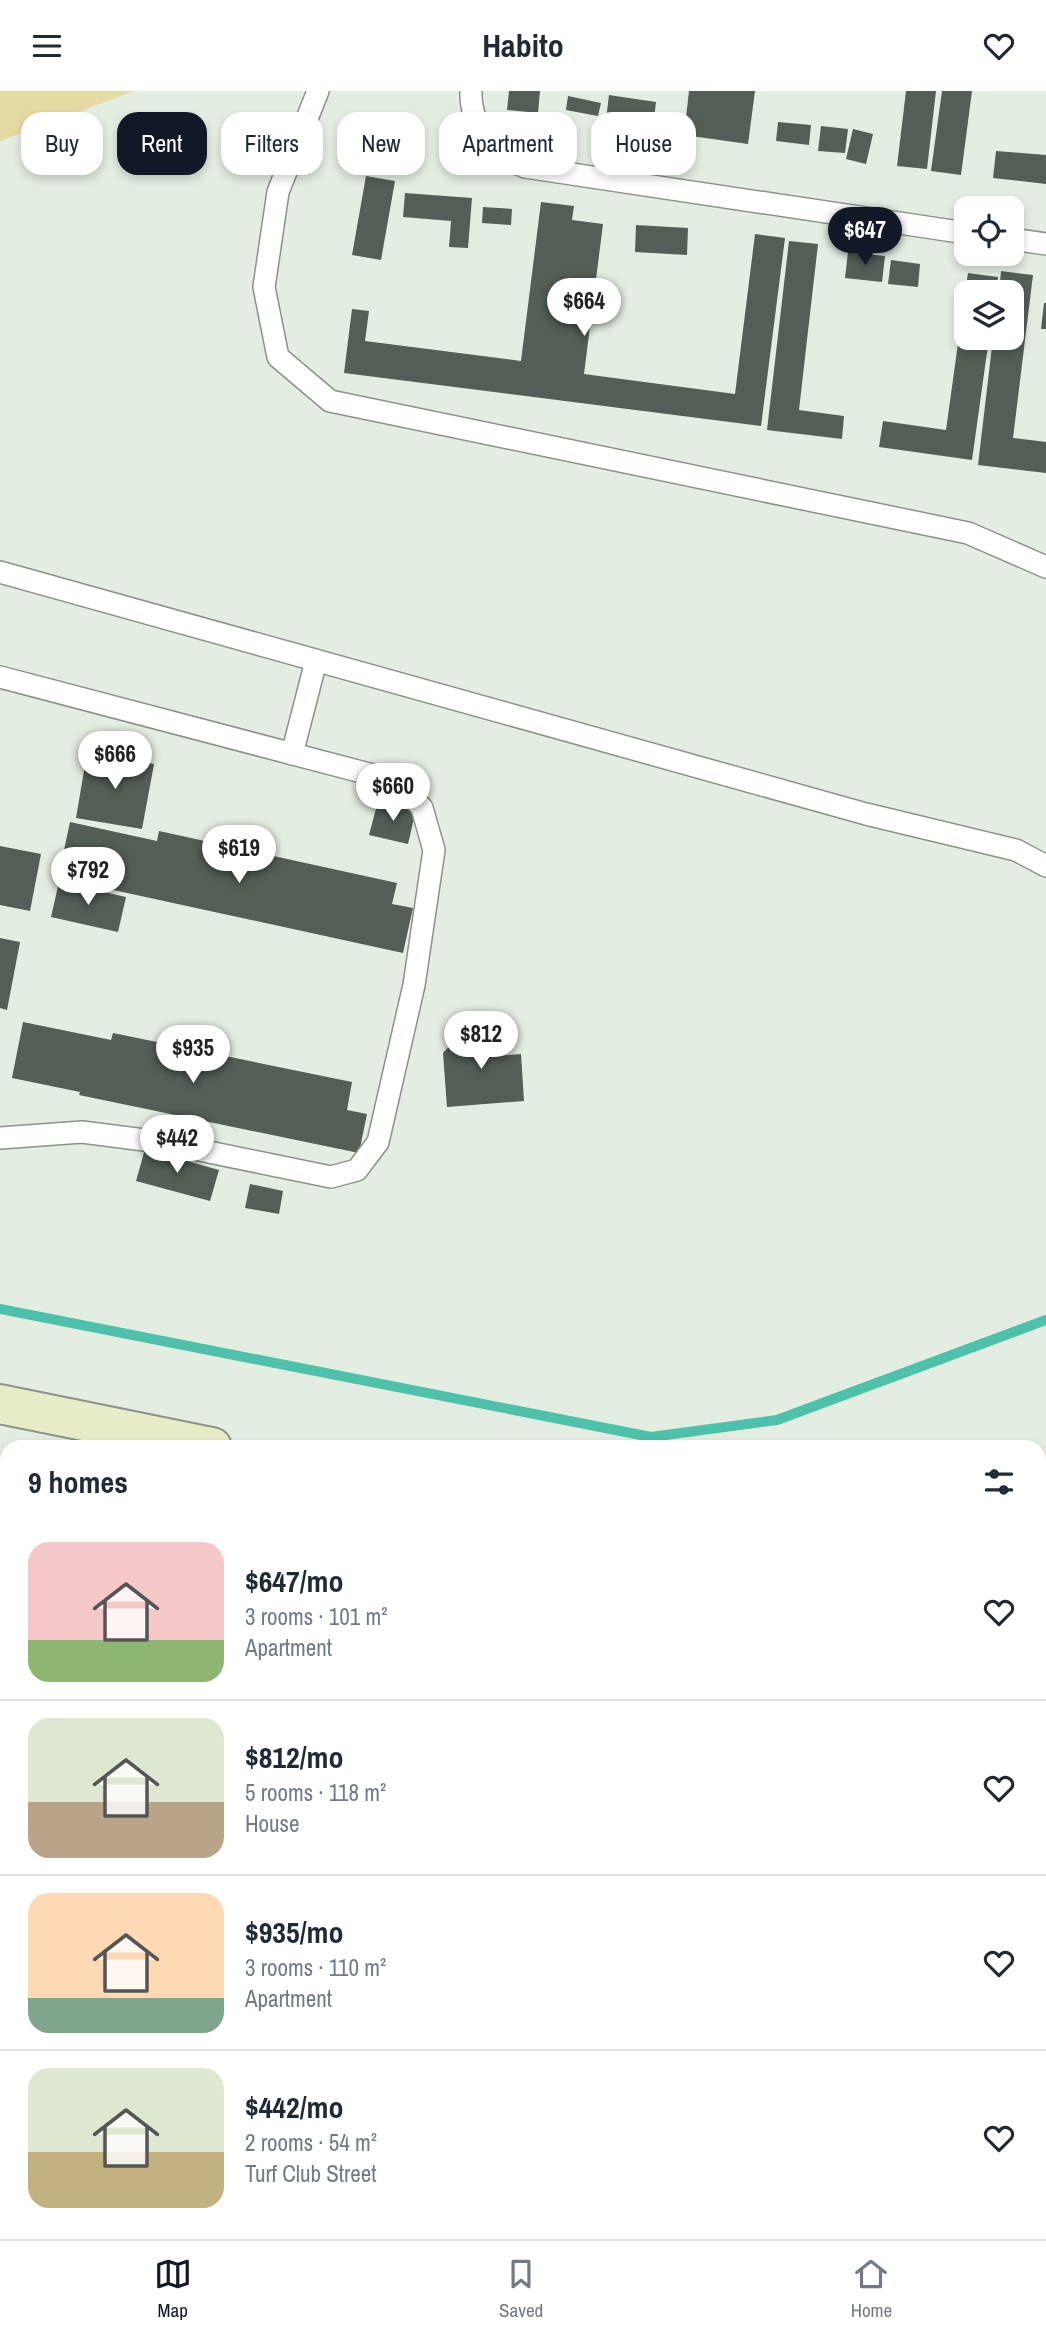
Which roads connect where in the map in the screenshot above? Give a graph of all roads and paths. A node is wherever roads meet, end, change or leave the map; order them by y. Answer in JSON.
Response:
{"nodes":[{"id":1,"x":318,"y":91,"type":"edge"},
{"id":2,"x":471,"y":91,"type":"edge"},
{"id":3,"x":954,"y":231,"type":"edge"},
{"id":4,"x":1024,"y":241,"type":"edge"},
{"id":5,"x":1046,"y":244,"type":"edge"},
{"id":6,"x":1046,"y":567,"type":"edge"},
{"id":7,"x":0,"y":572,"type":"edge"},
{"id":8,"x":316,"y":661,"type":"junction"},
{"id":9,"x":0,"y":677,"type":"edge"},
{"id":10,"x":292,"y":754,"type":"junction"},
{"id":11,"x":1046,"y":866,"type":"edge"},
{"id":12,"x":0,"y":1138,"type":"edge"},
{"id":13,"x":0,"y":1404,"type":"edge"},
{"id":14,"x":152,"y":1440,"type":"edge"}],
"edges":[{"from":1,"to":6,"type":"lane"},
{"from":2,"to":3,"type":"lane"},
{"from":4,"to":5,"type":"lane"},
{"from":7,"to":8,"type":"lane"},
{"from":8,"to":10,"type":"lane"},
{"from":8,"to":11,"type":"lane"},
{"from":9,"to":10,"type":"lane"},
{"from":10,"to":12,"type":"lane"},
{"from":13,"to":14,"type":"main road"}]}
